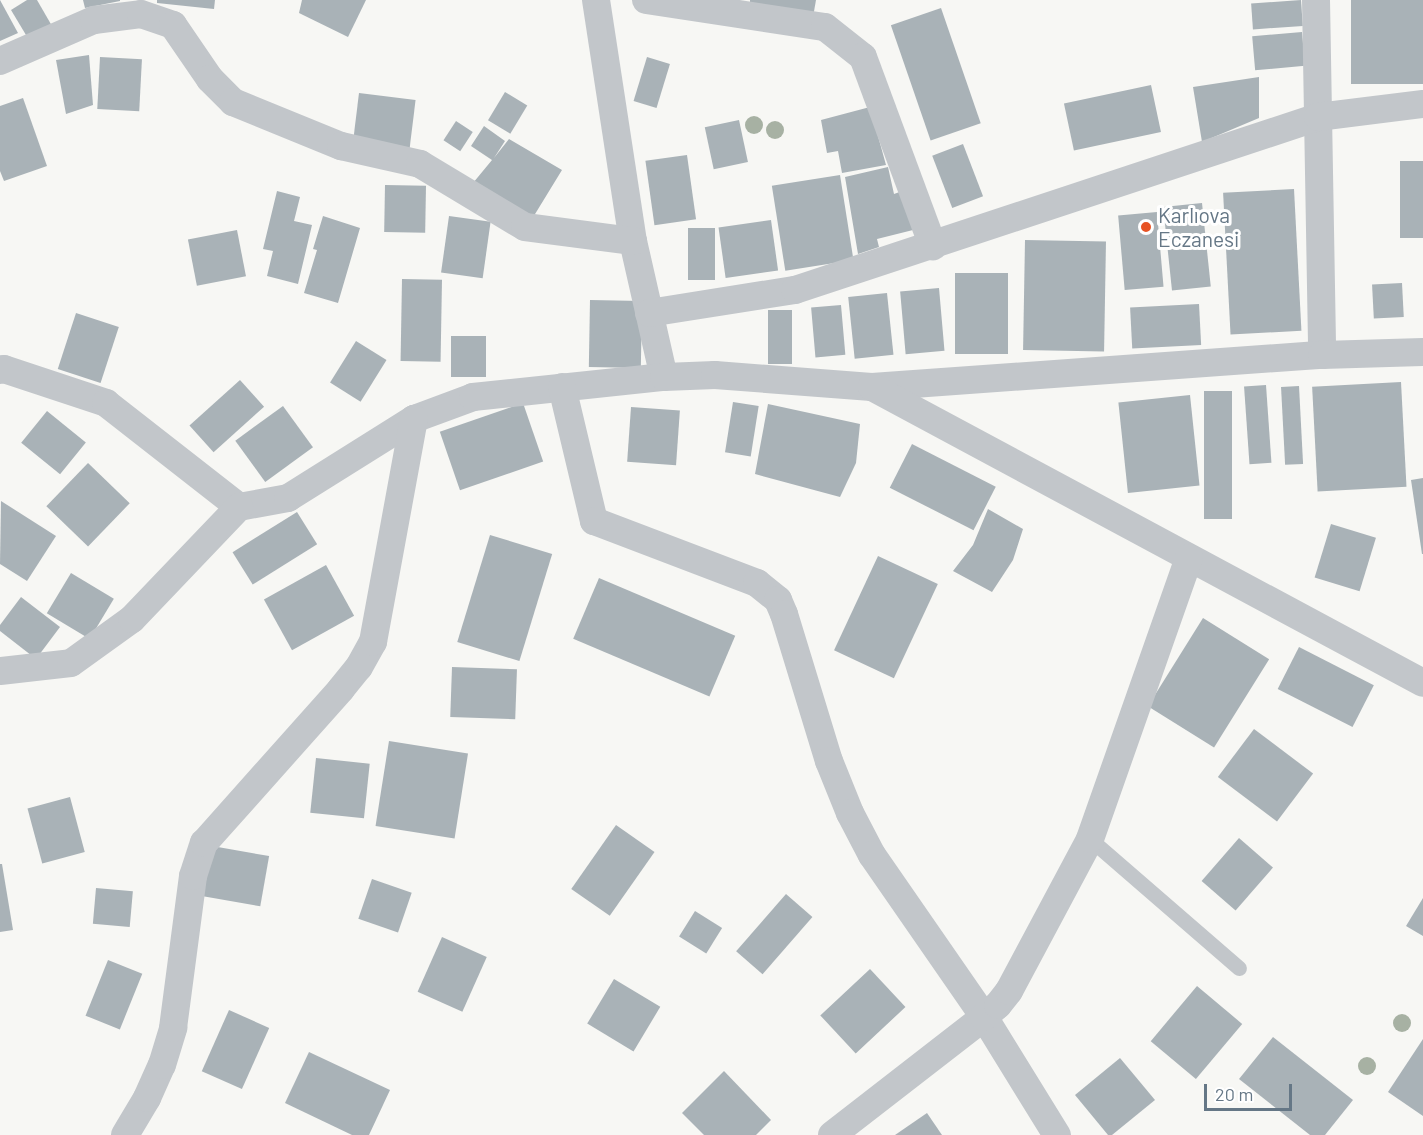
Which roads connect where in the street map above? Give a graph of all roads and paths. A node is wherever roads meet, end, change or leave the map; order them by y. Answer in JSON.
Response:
{"nodes":[{"id":1,"x":596,"y":0,"type":"edge"},
{"id":2,"x":646,"y":0,"type":"edge"},
{"id":3,"x":1316,"y":0,"type":"edge"},
{"id":4,"x":0,"y":61,"type":"edge"},
{"id":5,"x":1423,"y":104,"type":"edge"},
{"id":6,"x":1318,"y":117,"type":"junction"},
{"id":7,"x":633,"y":241,"type":"junction"},
{"id":8,"x":933,"y":246,"type":"junction"},
{"id":9,"x":649,"y":313,"type":"junction"},
{"id":10,"x":1423,"y":352,"type":"edge"},
{"id":11,"x":1322,"y":355,"type":"junction"},
{"id":12,"x":0,"y":370,"type":"edge"},
{"id":13,"x":664,"y":377,"type":"junction"},
{"id":14,"x":562,"y":387,"type":"junction"},
{"id":15,"x":872,"y":387,"type":"junction"},
{"id":16,"x":414,"y":419,"type":"junction"},
{"id":17,"x":239,"y":507,"type":"junction"},
{"id":18,"x":1189,"y":558,"type":"junction"},
{"id":19,"x":0,"y":671,"type":"edge"},
{"id":20,"x":1419,"y":674,"type":"edge"},
{"id":21,"x":1090,"y":839,"type":"junction"},
{"id":22,"x":1239,"y":968,"type":"dead end"},
{"id":23,"x":984,"y":1017,"type":"junction"},
{"id":24,"x":125,"y":1135,"type":"edge"},
{"id":25,"x":832,"y":1135,"type":"edge"},
{"id":26,"x":1057,"y":1135,"type":"edge"}],
"edges":[{"from":1,"to":7,"type":"street"},
{"from":2,"to":8,"type":"street"},
{"from":3,"to":6,"type":"street"},
{"from":4,"to":7,"type":"street"},
{"from":5,"to":6,"type":"street"},
{"from":6,"to":8,"type":"street"},
{"from":6,"to":11,"type":"street"},
{"from":7,"to":9,"type":"street"},
{"from":8,"to":9,"type":"street"},
{"from":9,"to":13,"type":"street"},
{"from":10,"to":11,"type":"street"},
{"from":11,"to":15,"type":"street"},
{"from":12,"to":17,"type":"street"},
{"from":13,"to":14,"type":"street"},
{"from":13,"to":15,"type":"street"},
{"from":14,"to":16,"type":"street"},
{"from":14,"to":23,"type":"street"},
{"from":15,"to":18,"type":"street"},
{"from":16,"to":17,"type":"street"},
{"from":16,"to":24,"type":"street"},
{"from":17,"to":19,"type":"street"},
{"from":18,"to":20,"type":"street"},
{"from":18,"to":21,"type":"street"},
{"from":21,"to":22,"type":"lane"},
{"from":21,"to":23,"type":"street"},
{"from":23,"to":25,"type":"street"},
{"from":23,"to":26,"type":"street"}]}
